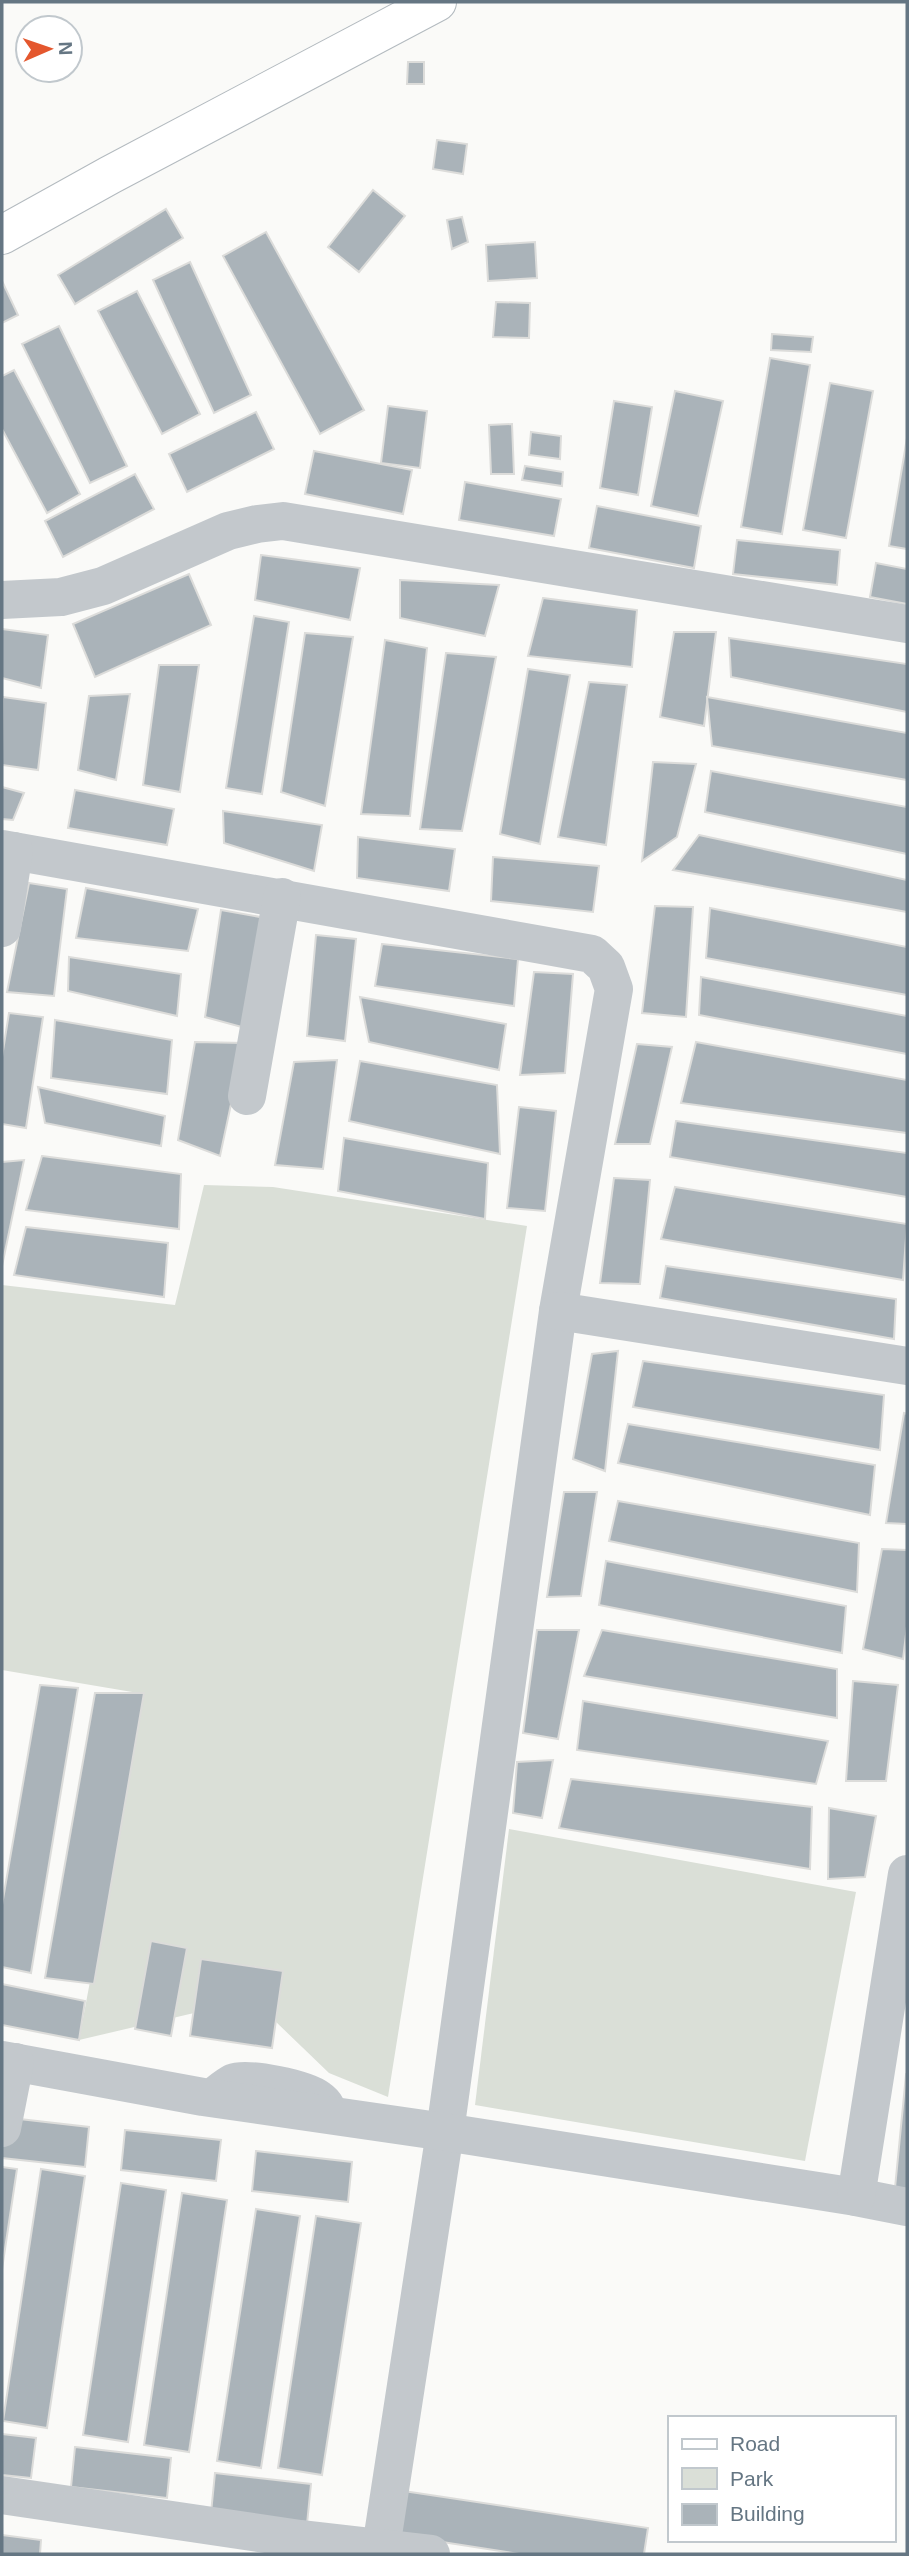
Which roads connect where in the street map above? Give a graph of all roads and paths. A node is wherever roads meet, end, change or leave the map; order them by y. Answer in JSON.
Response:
{"nodes":[{"id":1,"x":438,"y":2,"type":"edge"},
{"id":2,"x":2,"y":235,"type":"edge"},
{"id":3,"x":2,"y":600,"type":"edge"},
{"id":4,"x":907,"y":624,"type":"edge"},
{"id":5,"x":8,"y":850,"type":"edge"},
{"id":6,"x":282,"y":897,"type":"junction"},
{"id":7,"x":2,"y":928,"type":"edge"},
{"id":8,"x":247,"y":1097,"type":"dead end"},
{"id":9,"x":558,"y":1311,"type":"junction"},
{"id":10,"x":907,"y":1366,"type":"edge"},
{"id":11,"x":907,"y":1874,"type":"edge"},
{"id":12,"x":8,"y":2061,"type":"edge"},
{"id":13,"x":2,"y":2128,"type":"edge"},
{"id":14,"x":445,"y":2132,"type":"junction"},
{"id":15,"x":856,"y":2197,"type":"junction"},
{"id":16,"x":907,"y":2207,"type":"edge"},
{"id":17,"x":2,"y":2495,"type":"edge"},
{"id":18,"x":382,"y":2548,"type":"junction"},
{"id":19,"x":431,"y":2554,"type":"edge"}],
"edges":[{"from":1,"to":2,"type":"main road"},
{"from":3,"to":4,"type":"street"},
{"from":5,"to":6,"type":"street"},
{"from":5,"to":7,"type":"street"},
{"from":6,"to":8,"type":"street"},
{"from":6,"to":9,"type":"street"},
{"from":9,"to":10,"type":"street"},
{"from":9,"to":14,"type":"street"},
{"from":11,"to":15,"type":"street"},
{"from":12,"to":13,"type":"street"},
{"from":12,"to":14,"type":"street"},
{"from":14,"to":15,"type":"street"},
{"from":14,"to":18,"type":"street"},
{"from":15,"to":16,"type":"street"},
{"from":17,"to":18,"type":"street"},
{"from":18,"to":19,"type":"street"}]}
